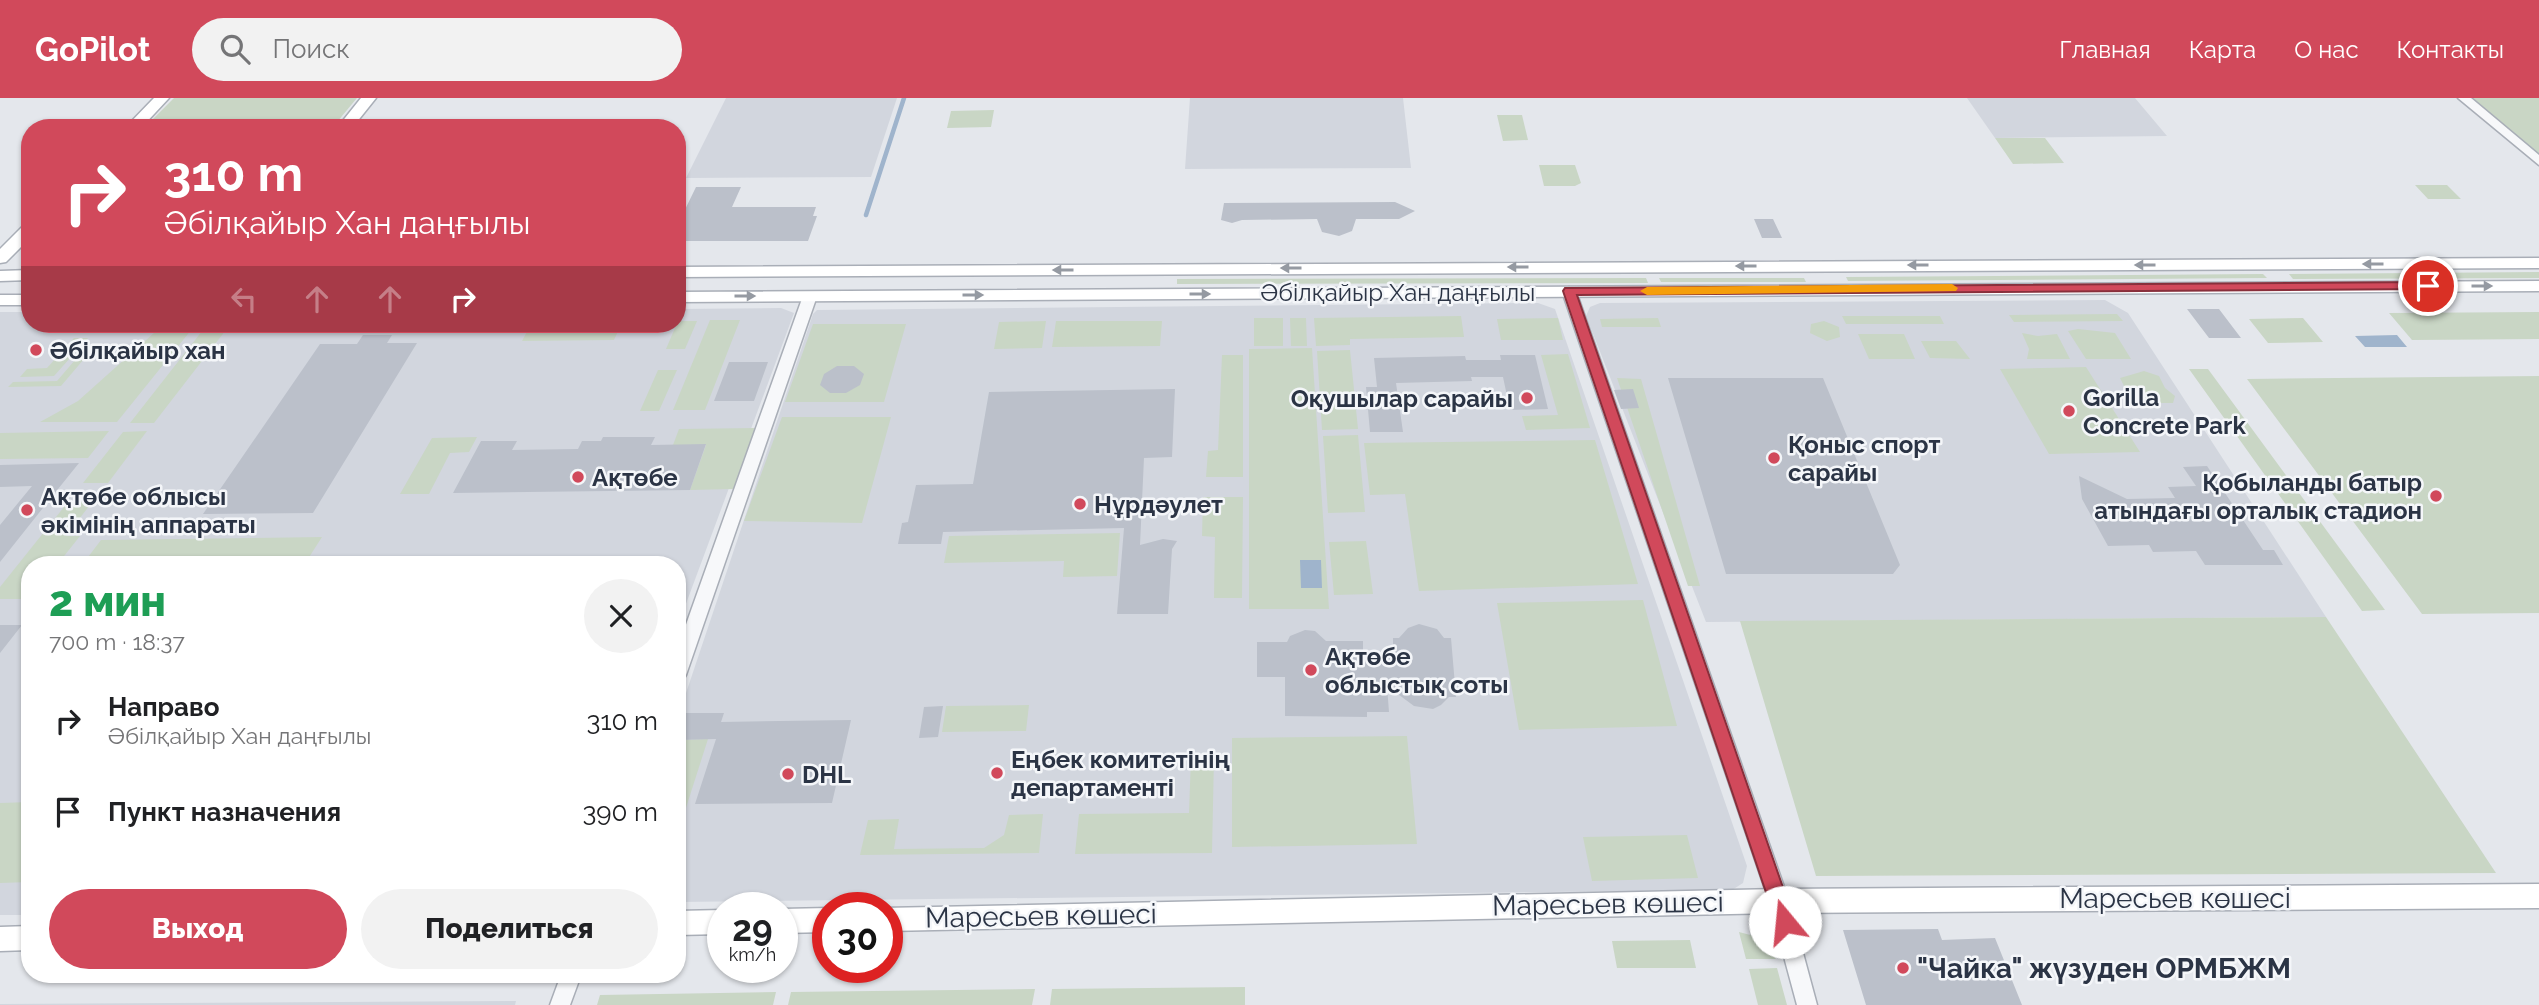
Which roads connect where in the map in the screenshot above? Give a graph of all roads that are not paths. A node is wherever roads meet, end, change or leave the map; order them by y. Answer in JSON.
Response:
{"nodes":[{"id":1,"x":162,"y":98,"type":"edge"},
{"id":2,"x":369,"y":98,"type":"edge"},
{"id":3,"x":2464,"y":98,"type":"edge"},
{"id":4,"x":141,"y":119,"type":"edge"},
{"id":5,"x":352,"y":119,"type":"edge"},
{"id":6,"x":2539,"y":161,"type":"edge"},
{"id":7,"x":21,"y":238,"type":"edge"},
{"id":8,"x":0,"y":258,"type":"edge"},
{"id":9,"x":2539,"y":263,"type":"edge"},
{"id":10,"x":1814,"y":265,"type":"junction"},
{"id":11,"x":1152,"y":270,"type":"junction"},
{"id":12,"x":686,"y":272,"type":"edge"},
{"id":13,"x":21,"y":275,"type":"edge"},
{"id":14,"x":0,"y":276,"type":"edge"},
{"id":15,"x":2539,"y":286,"type":"edge"},
{"id":16,"x":1825,"y":289,"type":"junction"},
{"id":17,"x":1569,"y":291,"type":"junction"},
{"id":18,"x":1150,"y":294,"type":"junction"},
{"id":19,"x":810,"y":296,"type":"junction"},
{"id":20,"x":686,"y":297,"type":"edge"},
{"id":21,"x":0,"y":300,"type":"edge"},
{"id":22,"x":21,"y":300,"type":"edge"},
{"id":23,"x":686,"y":649,"type":"edge"},
{"id":24,"x":2539,"y":896,"type":"edge"},
{"id":25,"x":1779,"y":901,"type":"junction"},
{"id":26,"x":903,"y":919,"type":"edge"},
{"id":27,"x":707,"y":922,"type":"edge"},
{"id":28,"x":686,"y":923,"type":"edge"},
{"id":29,"x":21,"y":938,"type":"edge"},
{"id":30,"x":0,"y":939,"type":"edge"},
{"id":31,"x":568,"y":983,"type":"edge"},
{"id":32,"x":560,"y":1005,"type":"edge"},
{"id":33,"x":1807,"y":1005,"type":"edge"}],
"edges":[{"from":1,"to":4,"type":"main road"},
{"from":2,"to":5,"type":"main road"},
{"from":3,"to":6,"type":"street"},
{"from":7,"to":8,"type":"main road"},
{"from":9,"to":10,"type":"main road","name":"Әбілқайыр Хан даңғылы","one_way":true},
{"from":10,"to":11,"type":"main road","name":"Әбілқайыр Хан даңғылы","one_way":true},
{"from":10,"to":16,"type":"main road"},
{"from":11,"to":12,"type":"main road","name":"Әбілқайыр Хан даңғылы","one_way":true},
{"from":11,"to":18,"type":"main road"},
{"from":13,"to":14,"type":"main road"},
{"from":16,"to":15,"type":"main road","name":"Әбілқайыр Хан даңғылы","one_way":true},
{"from":16,"to":17,"type":"main road","name":"Әбілқайыр Хан даңғылы"},
{"from":18,"to":17,"type":"main road","name":"Әбілқайыр Хан даңғылы","one_way":true},
{"from":17,"to":25,"type":"street"},
{"from":19,"to":18,"type":"main road","name":"Әбілқайыр Хан даңғылы","one_way":true},
{"from":20,"to":19,"type":"main road","name":"Әбілқайыр Хан даңғылы","one_way":true},
{"from":19,"to":23,"type":"street"},
{"from":21,"to":22,"type":"main road"},
{"from":24,"to":25,"type":"main road","name":"Маресьев көшесі"},
{"from":25,"to":26,"type":"main road","name":"Маресьев көшесі"},
{"from":25,"to":33,"type":"street"},
{"from":27,"to":28,"type":"main road"},
{"from":29,"to":30,"type":"main road"},
{"from":31,"to":32,"type":"street"}]}
